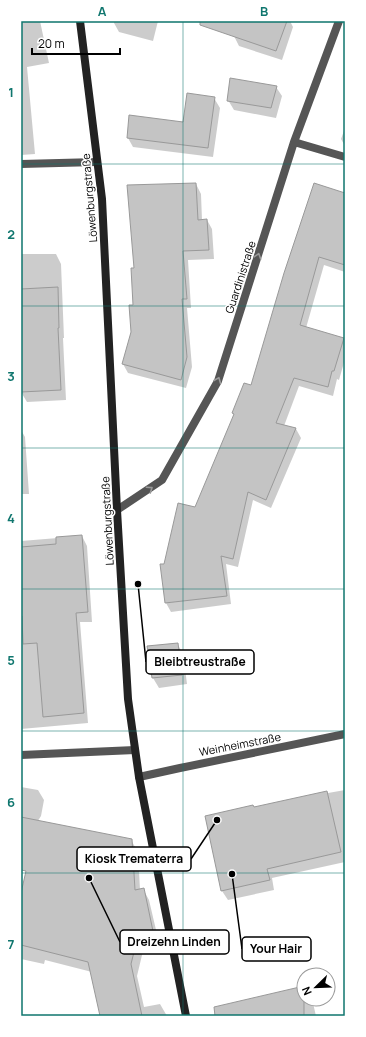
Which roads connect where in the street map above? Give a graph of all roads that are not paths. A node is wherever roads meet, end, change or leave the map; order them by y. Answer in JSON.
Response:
{"nodes":[{"id":1,"x":80,"y":21,"type":"edge"},
{"id":2,"x":339,"y":21,"type":"edge"},
{"id":3,"x":294,"y":142,"type":"junction"},
{"id":4,"x":345,"y":158,"type":"edge"},
{"id":5,"x":97,"y":162,"type":"junction"},
{"id":6,"x":21,"y":164,"type":"edge"},
{"id":7,"x":117,"y":510,"type":"junction"},
{"id":8,"x":345,"y":734,"type":"edge"},
{"id":9,"x":135,"y":750,"type":"junction"},
{"id":10,"x":21,"y":755,"type":"edge"},
{"id":11,"x":139,"y":777,"type":"junction"},
{"id":12,"x":186,"y":1016,"type":"edge"}],
"edges":[{"from":1,"to":5,"type":"street","name":"Löwenburgstraße"},
{"from":2,"to":3,"type":"street","name":"Guardinistraße"},
{"from":3,"to":4,"type":"street"},
{"from":7,"to":3,"type":"street","name":"Guardinistraße","one_way":true},
{"from":5,"to":6,"type":"street"},
{"from":5,"to":7,"type":"street","name":"Löwenburgstraße"},
{"from":7,"to":9,"type":"street","name":"Löwenburgstraße"},
{"from":8,"to":11,"type":"street","name":"Weinheimstraße"},
{"from":9,"to":10,"type":"street"},
{"from":9,"to":11,"type":"street","name":"Löwenburgstraße"},
{"from":11,"to":12,"type":"street","name":"Löwenburgstraße"}]}
